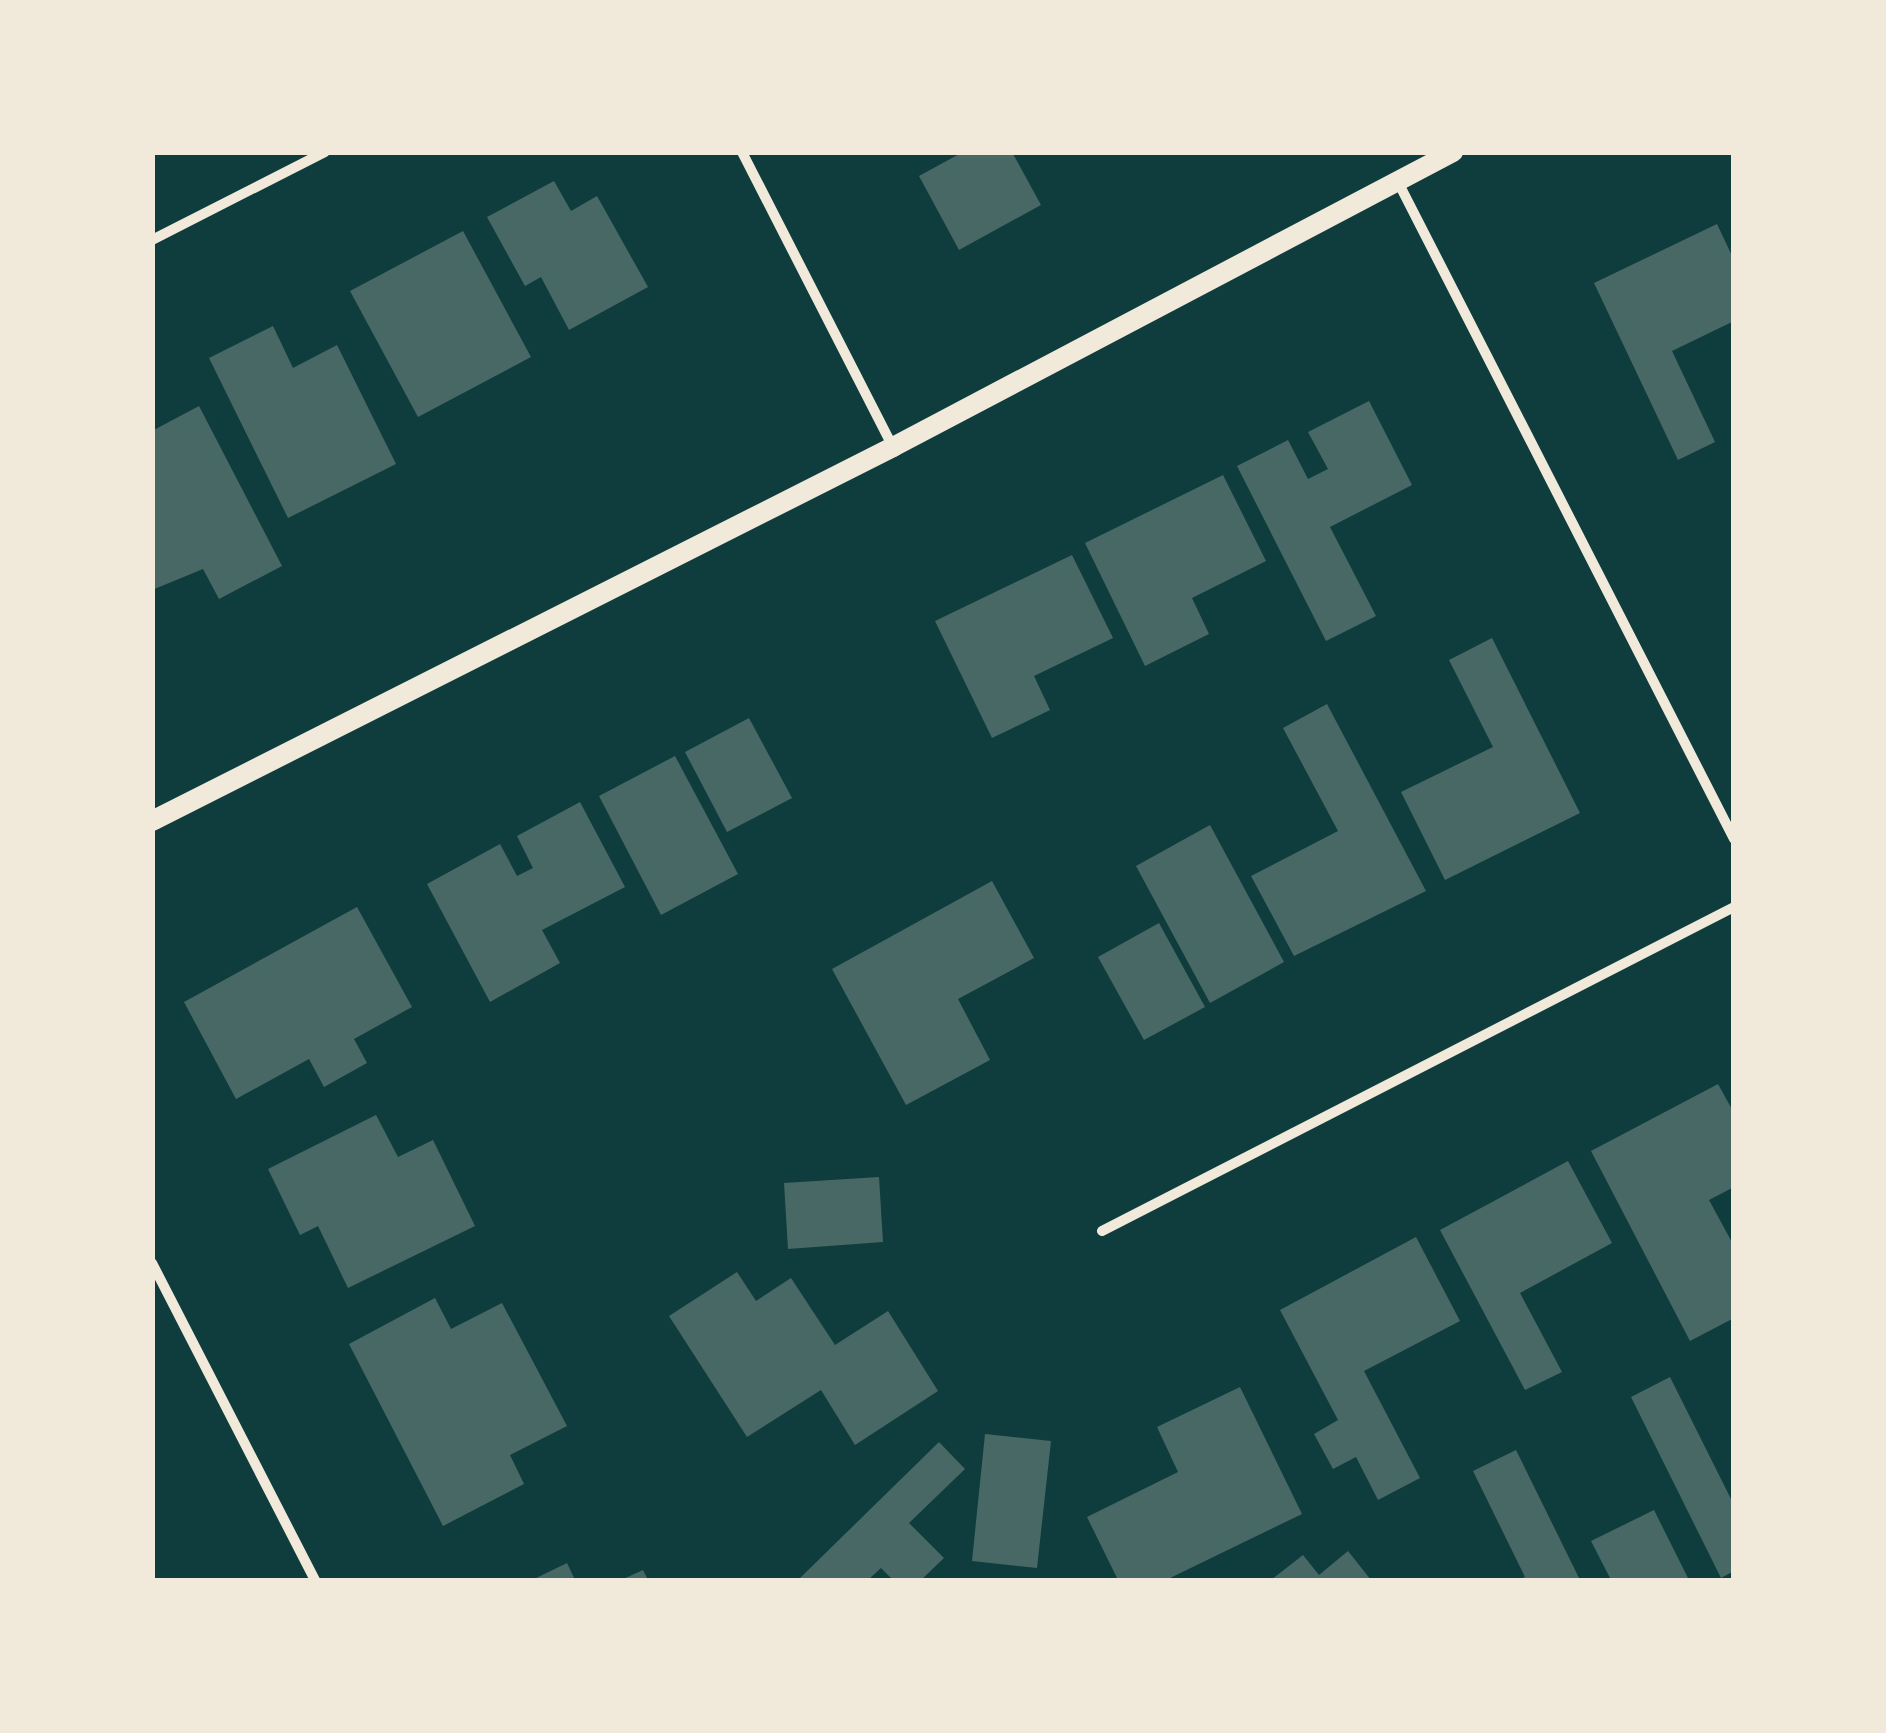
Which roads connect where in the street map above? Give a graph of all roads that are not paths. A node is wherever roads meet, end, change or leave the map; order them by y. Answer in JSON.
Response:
{"nodes":[{"id":1,"x":325,"y":152,"type":"edge"},
{"id":2,"x":742,"y":152,"type":"edge"},
{"id":3,"x":1453,"y":152,"type":"edge"},
{"id":4,"x":1397,"y":181,"type":"junction"},
{"id":5,"x":152,"y":240,"type":"edge"},
{"id":6,"x":892,"y":447,"type":"junction"},
{"id":7,"x":152,"y":821,"type":"edge"},
{"id":8,"x":1734,"y":839,"type":"edge"},
{"id":9,"x":1734,"y":907,"type":"edge"},
{"id":10,"x":1102,"y":1232,"type":"dead end"},
{"id":11,"x":152,"y":1262,"type":"edge"},
{"id":12,"x":314,"y":1580,"type":"edge"}],
"edges":[{"from":1,"to":5,"type":"street"},
{"from":2,"to":6,"type":"street"},
{"from":3,"to":4,"type":"main road"},
{"from":4,"to":6,"type":"main road"},
{"from":4,"to":8,"type":"street"},
{"from":6,"to":7,"type":"main road"},
{"from":9,"to":10,"type":"street"},
{"from":11,"to":12,"type":"street"}]}
